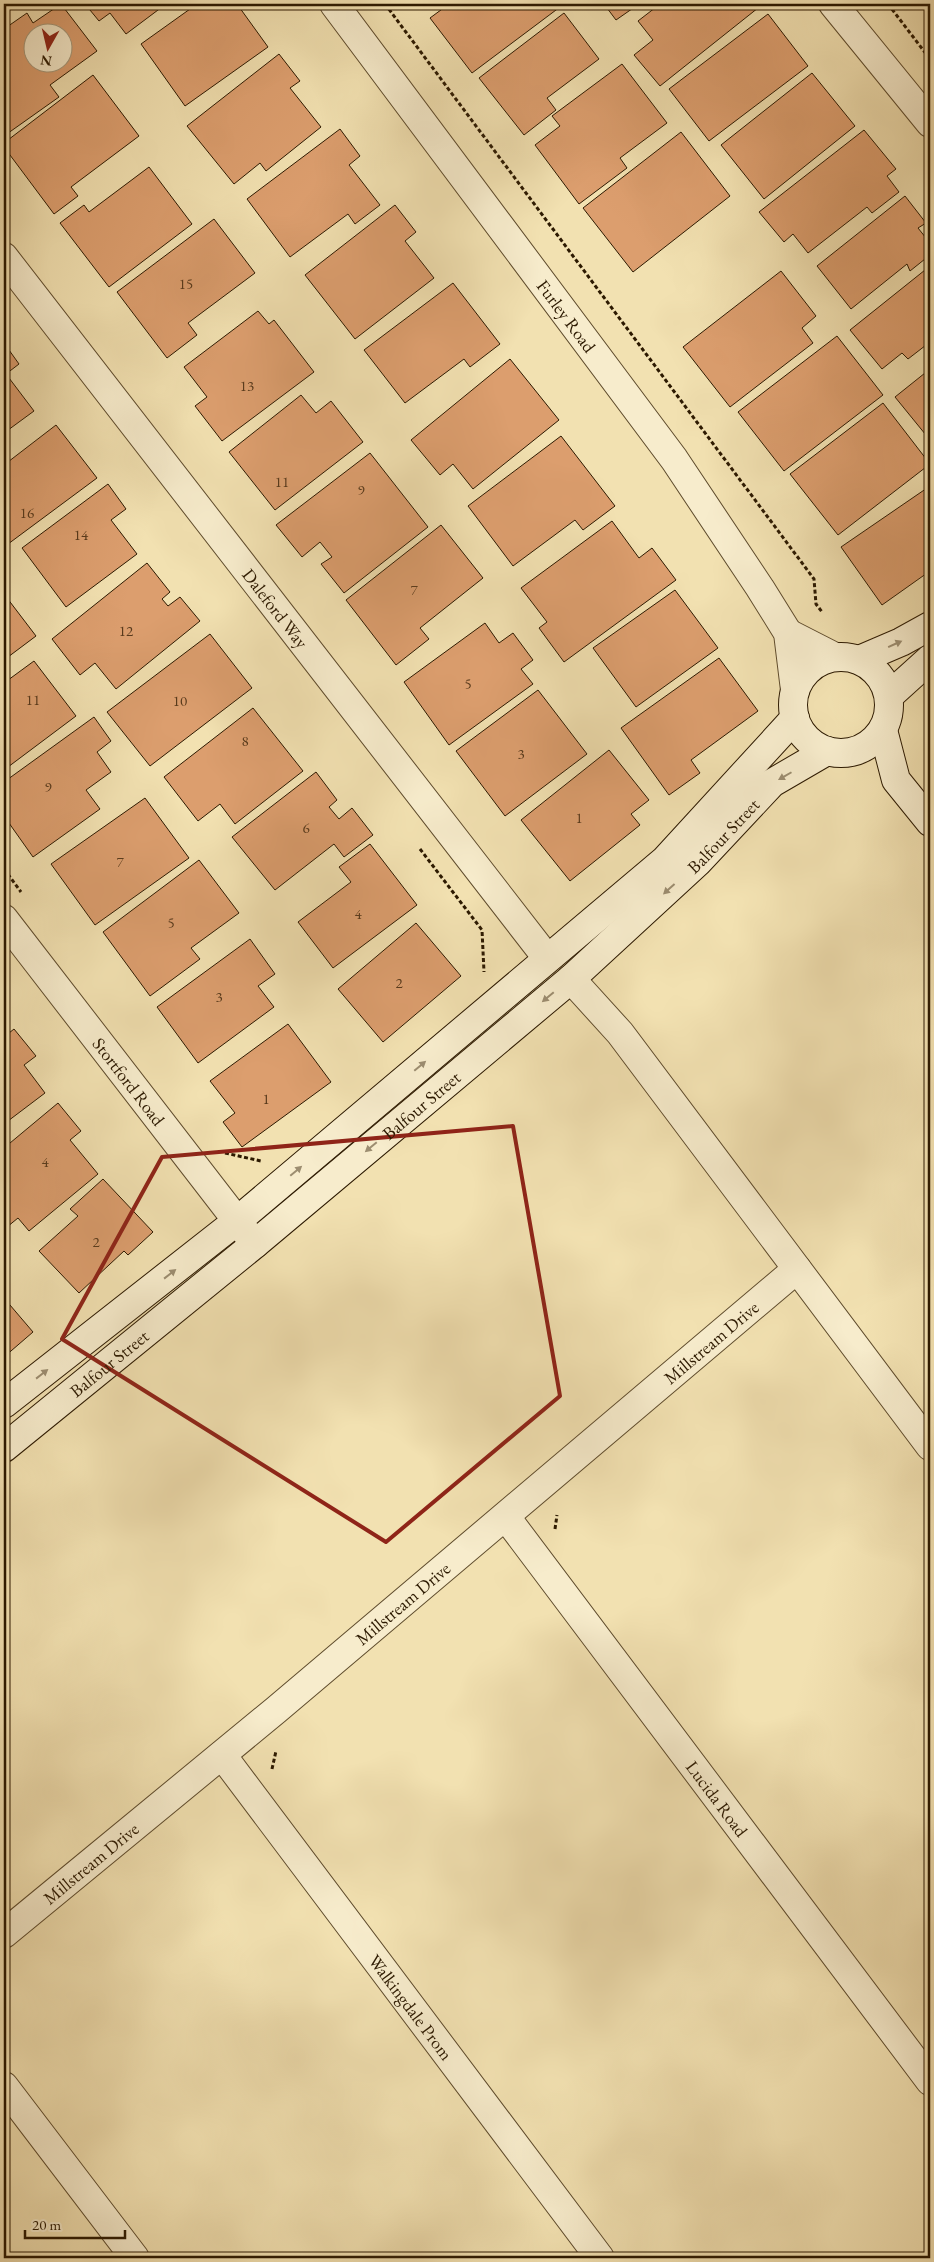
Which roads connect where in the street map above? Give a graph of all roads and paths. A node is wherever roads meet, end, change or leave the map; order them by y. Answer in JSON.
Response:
{"nodes":[{"id":1,"x":334,"y":4,"type":"edge"},
{"id":2,"x":385,"y":4,"type":"edge"},
{"id":3,"x":833,"y":4,"type":"edge"},
{"id":4,"x":888,"y":4,"type":"edge"},
{"id":5,"x":930,"y":60,"type":"edge"},
{"id":6,"x":930,"y":123,"type":"edge"},
{"id":7,"x":4,"y":257,"type":"edge"},
{"id":8,"x":822,"y":612,"type":"dead end"},
{"id":9,"x":930,"y":626,"type":"edge"},
{"id":10,"x":788,"y":634,"type":"junction"},
{"id":11,"x":847,"y":658,"type":"junction"},
{"id":12,"x":930,"y":659,"type":"edge"},
{"id":13,"x":795,"y":690,"type":"junction"},
{"id":14,"x":889,"y":696,"type":"junction"},
{"id":15,"x":794,"y":718,"type":"junction"},
{"id":16,"x":883,"y":730,"type":"junction"},
{"id":17,"x":836,"y":752,"type":"junction"},
{"id":18,"x":896,"y":780,"type":"junction"},
{"id":19,"x":930,"y":822,"type":"edge"},
{"id":20,"x":4,"y":919,"type":"edge"},
{"id":21,"x":547,"y":958,"type":"junction"},
{"id":22,"x":571,"y":979,"type":"junction"},
{"id":23,"x":396,"y":1086,"type":"junction"},
{"id":24,"x":416,"y":1109,"type":"junction"},
{"id":25,"x":237,"y":1221,"type":"junction"},
{"id":26,"x":255,"y":1244,"type":"junction"},
{"id":27,"x":797,"y":1270,"type":"junction"},
{"id":28,"x":4,"y":1404,"type":"edge"},
{"id":29,"x":930,"y":1446,"type":"edge"},
{"id":30,"x":4,"y":1448,"type":"edge"},
{"id":31,"x":506,"y":1517,"type":"junction"},
{"id":32,"x":222,"y":1755,"type":"junction"},
{"id":33,"x":4,"y":1934,"type":"edge"},
{"id":34,"x":930,"y":2081,"type":"edge"},
{"id":35,"x":4,"y":2086,"type":"edge"},
{"id":36,"x":134,"y":2258,"type":"edge"},
{"id":37,"x":600,"y":2258,"type":"edge"}],
"edges":[{"from":1,"to":10,"type":"street","name":"Furley Road"},
{"from":2,"to":8,"type":"path"},
{"from":3,"to":6,"type":"street"},
{"from":4,"to":5,"type":"path"},
{"from":7,"to":21,"type":"street","name":"Daleford Way"},
{"from":11,"to":9,"type":"street","one_way":true},
{"from":10,"to":11,"type":"street"},
{"from":10,"to":13,"type":"street","name":"Furley Road"},
{"from":11,"to":13,"type":"street"},
{"from":11,"to":14,"type":"street"},
{"from":12,"to":14,"type":"street"},
{"from":13,"to":15,"type":"street"},
{"from":14,"to":16,"type":"street"},
{"from":15,"to":17,"type":"street"},
{"from":15,"to":21,"type":"street","name":"Balfour Street"},
{"from":16,"to":17,"type":"street","name":"Balfour Street"},
{"from":16,"to":18,"type":"street"},
{"from":17,"to":18,"type":"street"},
{"from":17,"to":22,"type":"street","name":"Balfour Street","one_way":true},
{"from":18,"to":19,"type":"street"},
{"from":20,"to":25,"type":"street","name":"Stortford Road"},
{"from":23,"to":21,"type":"street","name":"Balfour Street","one_way":true},
{"from":22,"to":24,"type":"street","name":"Balfour Street","one_way":true},
{"from":22,"to":27,"type":"street"},
{"from":23,"to":24,"type":"street"},
{"from":25,"to":23,"type":"street","name":"Balfour Street","one_way":true},
{"from":24,"to":26,"type":"street","name":"Balfour Street","one_way":true},
{"from":25,"to":26,"type":"street","name":"Stortford Road"},
{"from":28,"to":25,"type":"street","name":"Balfour Street","one_way":true},
{"from":26,"to":30,"type":"street","name":"Balfour Street"},
{"from":27,"to":29,"type":"street"},
{"from":27,"to":31,"type":"street","name":"Millstream Drive"},
{"from":31,"to":32,"type":"street","name":"Millstream Drive"},
{"from":31,"to":34,"type":"street","name":"Lucida Road"},
{"from":32,"to":33,"type":"street","name":"Millstream Drive"},
{"from":32,"to":37,"type":"street","name":"Walkingdale Prom"},
{"from":35,"to":36,"type":"street"}]}
